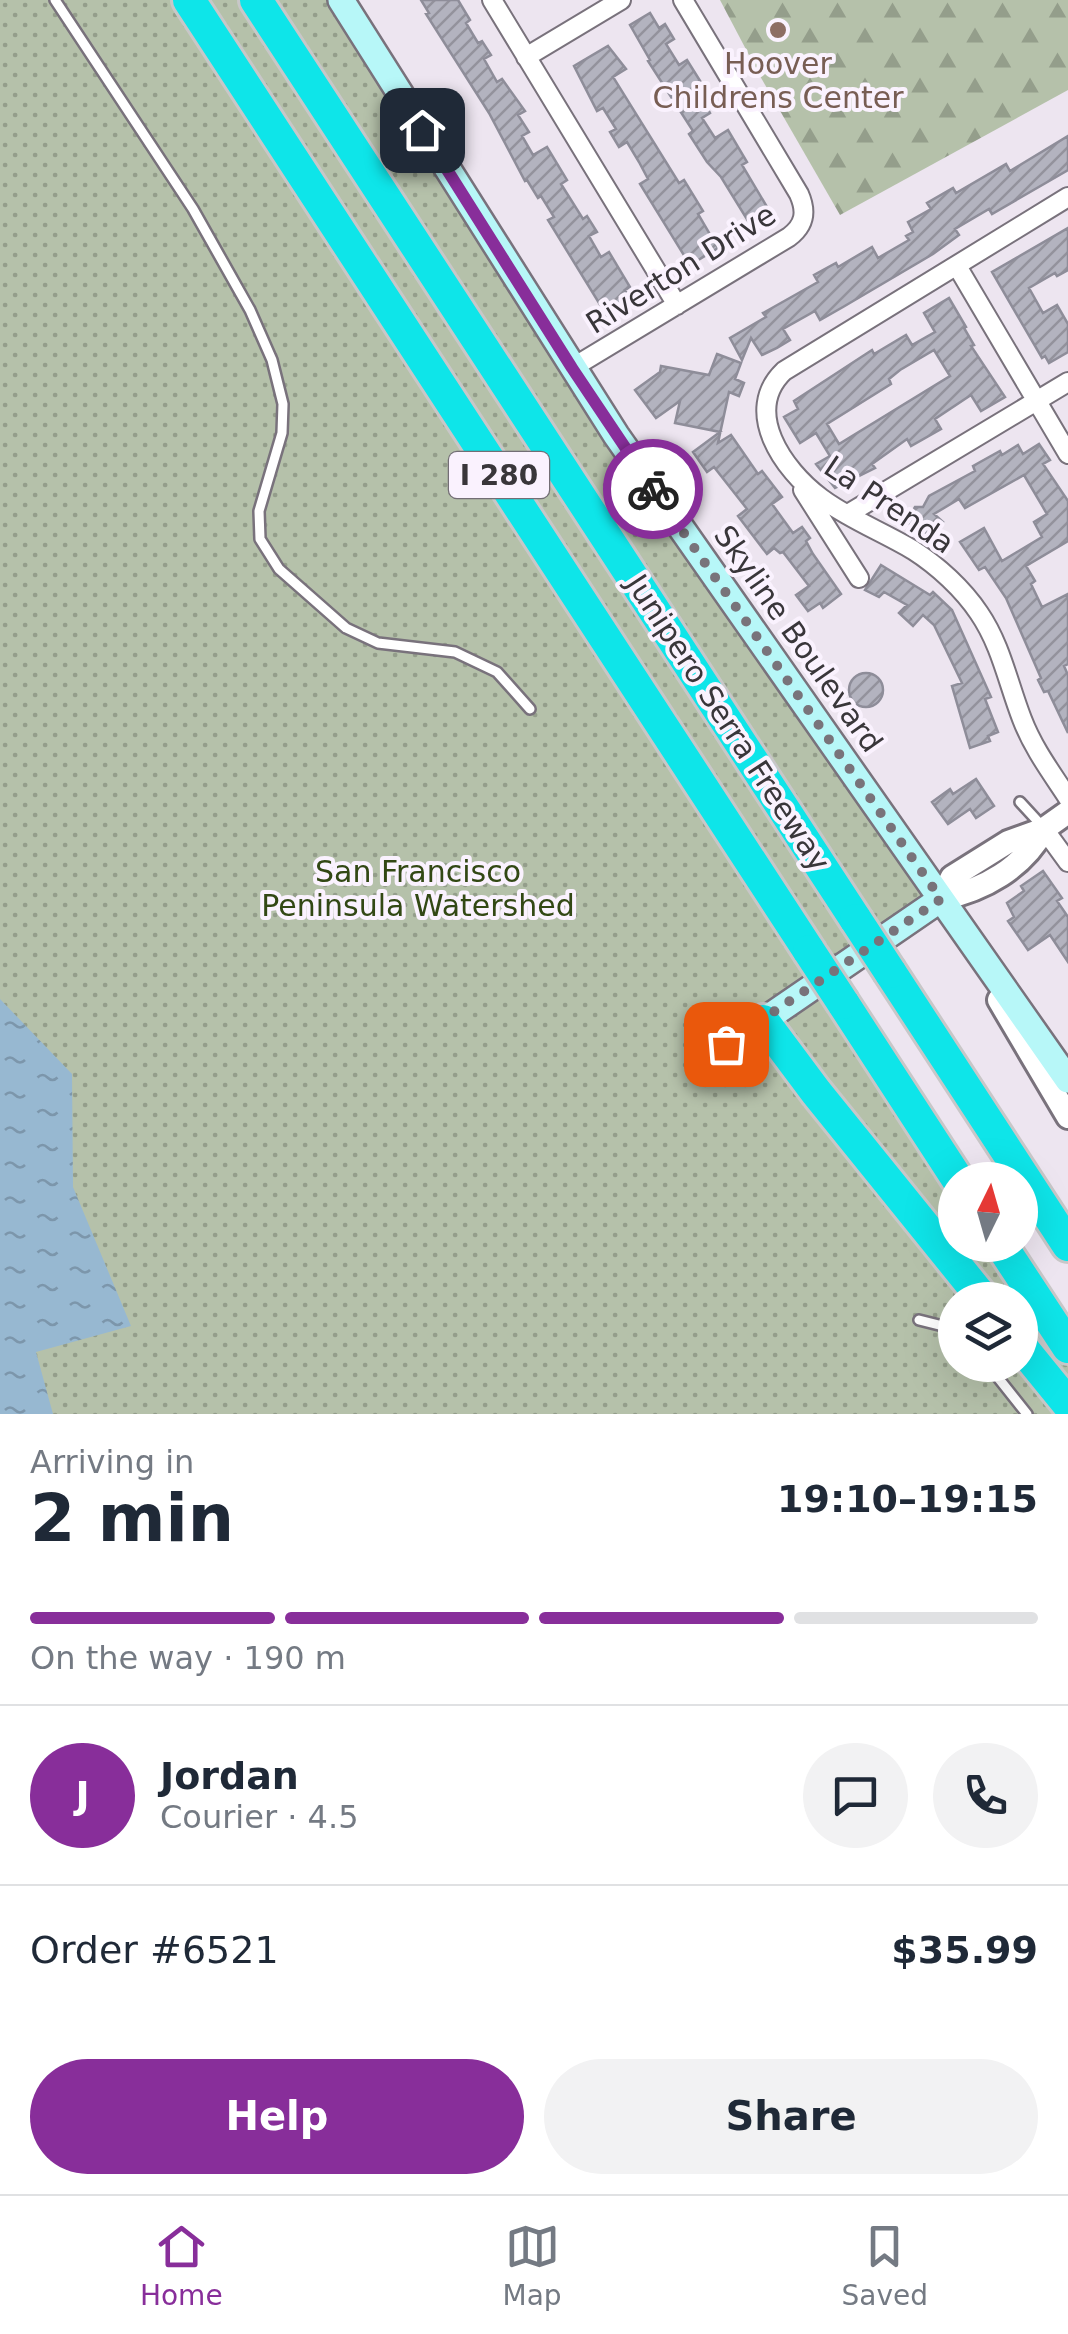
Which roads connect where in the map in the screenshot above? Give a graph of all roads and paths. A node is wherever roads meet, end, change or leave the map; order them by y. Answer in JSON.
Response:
{"nodes":[{"id":1,"x":55,"y":0,"type":"edge"},
{"id":2,"x":189,"y":0,"type":"edge"},
{"id":3,"x":256,"y":0,"type":"edge"},
{"id":4,"x":341,"y":0,"type":"edge"},
{"id":5,"x":492,"y":0,"type":"edge"},
{"id":6,"x":620,"y":0,"type":"edge"},
{"id":7,"x":683,"y":0,"type":"edge"},
{"id":8,"x":526,"y":57,"type":"junction"},
{"id":9,"x":1068,"y":197,"type":"edge"},
{"id":10,"x":957,"y":266,"type":"junction"},
{"id":11,"x":677,"y":305,"type":"junction"},
{"id":12,"x":572,"y":368,"type":"junction"},
{"id":13,"x":1068,"y":382,"type":"edge"},
{"id":14,"x":1037,"y":400,"type":"junction"},
{"id":15,"x":1068,"y":454,"type":"edge"},
{"id":16,"x":791,"y":468,"type":"junction"},
{"id":17,"x":848,"y":514,"type":"junction"},
{"id":18,"x":860,"y":578,"type":"dead end"},
{"id":19,"x":530,"y":709,"type":"dead end"},
{"id":20,"x":1068,"y":798,"type":"edge"},
{"id":21,"x":1020,"y":802,"type":"dead end"},
{"id":22,"x":1068,"y":812,"type":"edge"},
{"id":23,"x":1044,"y":829,"type":"junction"},
{"id":24,"x":1068,"y":862,"type":"edge"},
{"id":25,"x":941,"y":899,"type":"junction"},
{"id":26,"x":983,"y":956,"type":"junction"},
{"id":27,"x":763,"y":1020,"type":"junction"},
{"id":28,"x":726,"y":1044,"type":"dead end"},
{"id":29,"x":1068,"y":1080,"type":"edge"},
{"id":30,"x":1068,"y":1116,"type":"edge"},
{"id":31,"x":946,"y":1162,"type":"edge"},
{"id":32,"x":1068,"y":1245,"type":"edge"},
{"id":33,"x":1012,"y":1262,"type":"edge"},
{"id":34,"x":969,"y":1282,"type":"edge"},
{"id":35,"x":919,"y":1320,"type":"dead end"},
{"id":36,"x":938,"y":1325,"type":"edge"},
{"id":37,"x":1068,"y":1348,"type":"edge"},
{"id":38,"x":1038,"y":1367,"type":"edge"},
{"id":39,"x":1002,"y":1382,"type":"edge"},
{"id":40,"x":1068,"y":1404,"type":"edge"},
{"id":41,"x":1027,"y":1414,"type":"edge"}],
"edges":[{"from":1,"to":19,"type":"lane"},
{"from":2,"to":31,"type":"highway","name":"Junipero Serra Freeway","number":"I 280","bridge":true},
{"from":3,"to":32,"type":"highway","name":"Junipero Serra Freeway","number":"I 280","bridge":true},
{"from":4,"to":12,"type":"main road","name":"Skyline Boulevard"},
{"from":5,"to":8,"type":"street"},
{"from":6,"to":8,"type":"street"},
{"from":7,"to":11,"type":"street","name":"Riverton Drive"},
{"from":8,"to":11,"type":"street"},
{"from":9,"to":10,"type":"street","name":"La Prenda"},
{"from":10,"to":14,"type":"street"},
{"from":10,"to":16,"type":"street","name":"La Prenda"},
{"from":11,"to":12,"type":"street","name":"Riverton Drive"},
{"from":12,"to":25,"type":"main road","name":"Skyline Boulevard"},
{"from":13,"to":14,"type":"street"},
{"from":14,"to":15,"type":"street"},
{"from":14,"to":17,"type":"street"},
{"from":16,"to":17,"type":"street","name":"La Prenda"},
{"from":16,"to":18,"type":"street","name":"La Prenda"},
{"from":17,"to":20,"type":"street","name":"La Prenda"},
{"from":21,"to":23,"type":"lane"},
{"from":22,"to":23,"type":"street"},
{"from":23,"to":24,"type":"street"},
{"from":23,"to":25,"type":"street"},
{"from":25,"to":26,"type":"main road","name":"Skyline Boulevard"},
{"from":25,"to":27,"type":"main road"},
{"from":26,"to":29,"type":"main road","name":"Skyline Boulevard"},
{"from":26,"to":30,"type":"street","name":"Skyline Boulevard"},
{"from":27,"to":28,"type":"street"},
{"from":27,"to":34,"type":"highway"},
{"from":33,"to":37,"type":"highway"},
{"from":35,"to":36,"type":"lane"},
{"from":38,"to":40,"type":"highway"},
{"from":39,"to":41,"type":"lane"}]}
